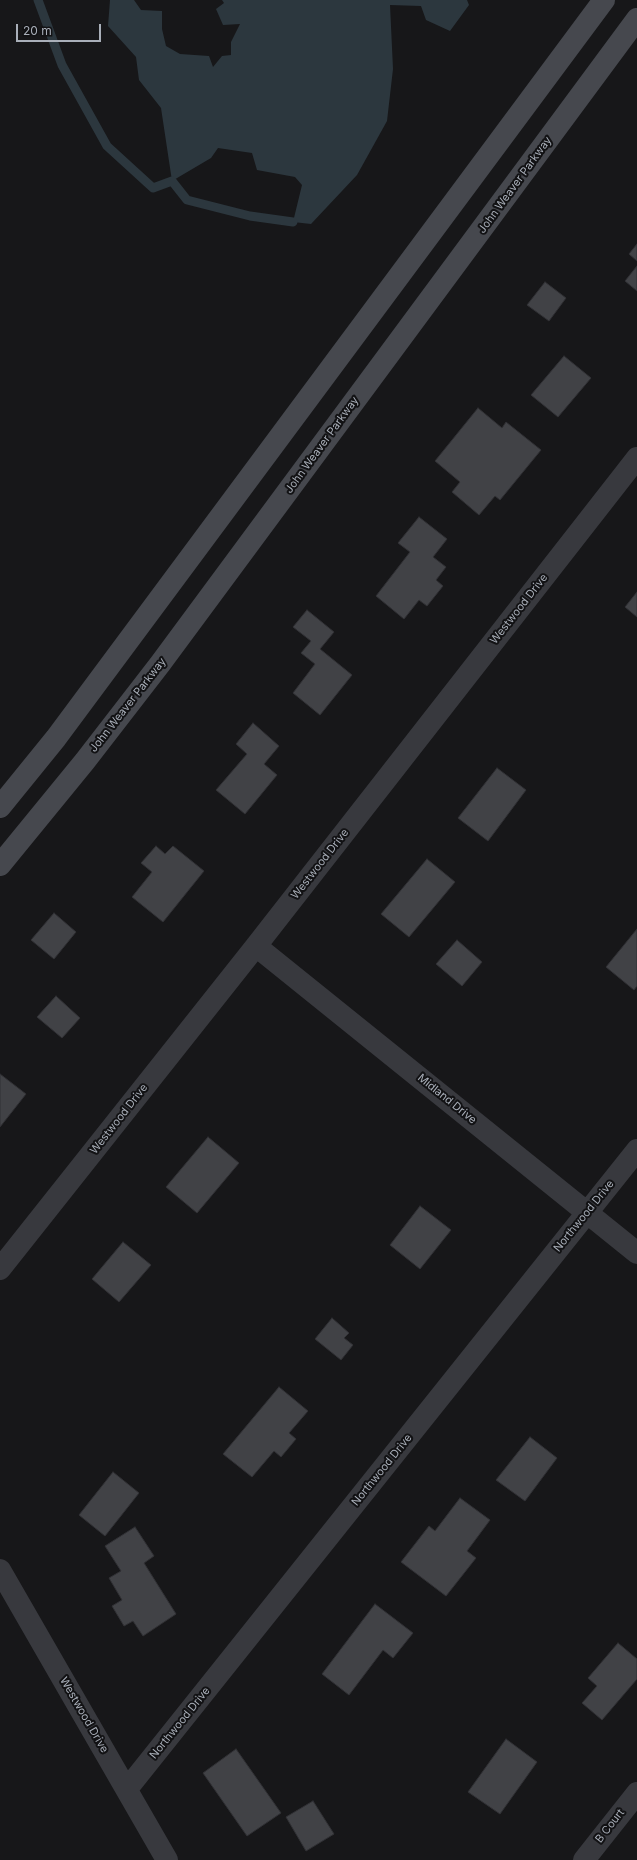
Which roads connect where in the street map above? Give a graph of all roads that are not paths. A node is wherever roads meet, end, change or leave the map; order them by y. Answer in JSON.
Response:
{"nodes":[{"id":1,"x":604,"y":0,"type":"edge"},
{"id":2,"x":637,"y":19,"type":"edge"},
{"id":3,"x":637,"y":458,"type":"edge"},
{"id":4,"x":0,"y":807,"type":"edge"},
{"id":5,"x":0,"y":865,"type":"edge"},
{"id":6,"x":256,"y":946,"type":"junction"},
{"id":7,"x":637,"y":1150,"type":"edge"},
{"id":8,"x":587,"y":1212,"type":"junction"},
{"id":9,"x":637,"y":1252,"type":"edge"},
{"id":10,"x":0,"y":1269,"type":"edge"},
{"id":11,"x":0,"y":1570,"type":"edge"},
{"id":12,"x":127,"y":1789,"type":"junction"},
{"id":13,"x":637,"y":1792,"type":"edge"},
{"id":14,"x":167,"y":1860,"type":"edge"},
{"id":15,"x":584,"y":1860,"type":"edge"}],
"edges":[{"from":1,"to":4,"type":"main road"},
{"from":2,"to":5,"type":"main road","name":"John Weaver Parkway"},
{"from":3,"to":6,"type":"street","name":"Westwood Drive"},
{"from":6,"to":8,"type":"street","name":"Midland Drive"},
{"from":6,"to":10,"type":"street","name":"Westwood Drive"},
{"from":7,"to":8,"type":"street","name":"Northwood Drive"},
{"from":8,"to":9,"type":"street","name":"Midland Drive"},
{"from":8,"to":12,"type":"street","name":"Northwood Drive"},
{"from":11,"to":12,"type":"street","name":"Westwood Drive"},
{"from":12,"to":14,"type":"street","name":"Westwood Drive"},
{"from":13,"to":15,"type":"street","name":"B Court"}]}
